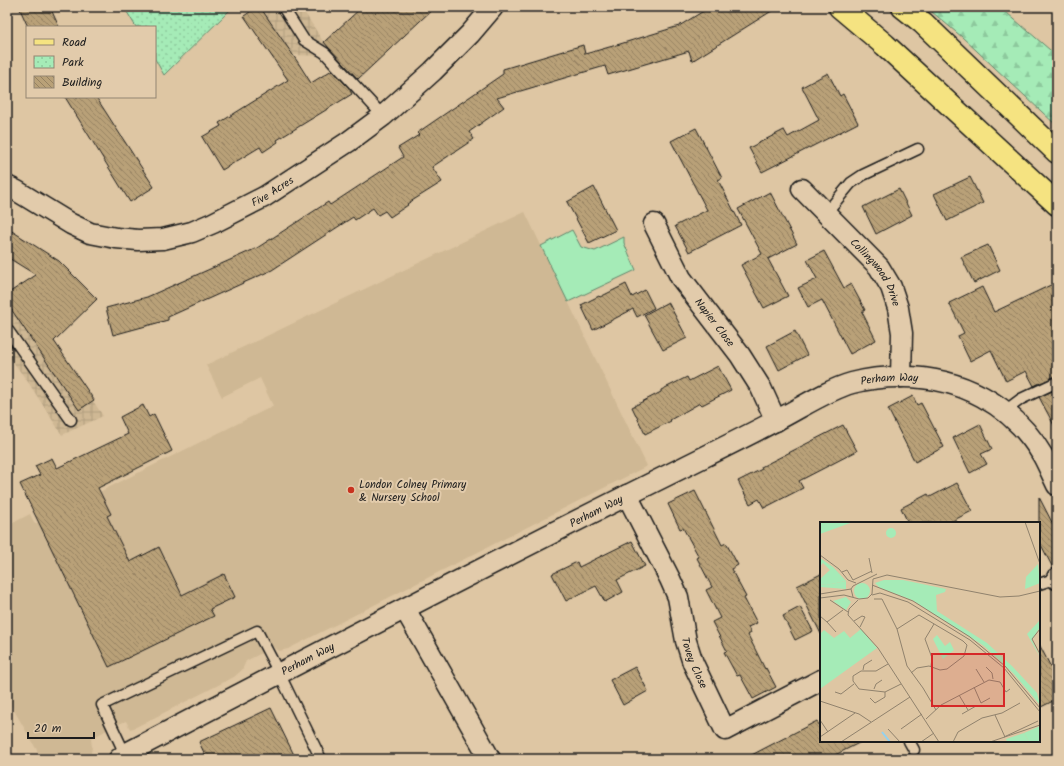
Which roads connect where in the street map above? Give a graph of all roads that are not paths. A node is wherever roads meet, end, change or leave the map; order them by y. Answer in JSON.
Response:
{"nodes":[{"id":1,"x":283,"y":7,"type":"edge"},
{"id":2,"x":493,"y":7,"type":"edge"},
{"id":3,"x":840,"y":7,"type":"edge"},
{"id":4,"x":903,"y":7,"type":"edge"},
{"id":5,"x":384,"y":116,"type":"junction"},
{"id":6,"x":918,"y":149,"type":"dead end"},
{"id":7,"x":1057,"y":152,"type":"edge"},
{"id":8,"x":7,"y":186,"type":"edge"},
{"id":9,"x":802,"y":189,"type":"dead end"},
{"id":10,"x":1057,"y":204,"type":"edge"},
{"id":11,"x":826,"y":213,"type":"junction"},
{"id":12,"x":654,"y":224,"type":"dead end"},
{"id":13,"x":7,"y":329,"type":"edge"},
{"id":14,"x":901,"y":376,"type":"junction"},
{"id":15,"x":1057,"y":382,"type":"edge"},
{"id":16,"x":1005,"y":411,"type":"junction"},
{"id":17,"x":71,"y":420,"type":"dead end"},
{"id":18,"x":776,"y":421,"type":"junction"},
{"id":19,"x":1057,"y":485,"type":"edge"},
{"id":20,"x":628,"y":495,"type":"junction"},
{"id":21,"x":1057,"y":579,"type":"edge"},
{"id":22,"x":1040,"y":584,"type":"edge"},
{"id":23,"x":404,"y":609,"type":"junction"},
{"id":24,"x":279,"y":673,"type":"junction"},
{"id":25,"x":820,"y":681,"type":"edge"},
{"id":26,"x":122,"y":757,"type":"edge"},
{"id":27,"x":321,"y":759,"type":"edge"},
{"id":28,"x":490,"y":759,"type":"edge"}],
"edges":[{"from":1,"to":5,"type":"lane"},
{"from":2,"to":5,"type":"street","name":"Five Acres"},
{"from":3,"to":10,"type":"main road"},
{"from":4,"to":7,"type":"main road"},
{"from":5,"to":8,"type":"street","name":"Five Acres"},
{"from":6,"to":11,"type":"lane"},
{"from":9,"to":11,"type":"street","name":"Collingwood Drive"},
{"from":11,"to":14,"type":"street","name":"Collingwood Drive"},
{"from":12,"to":18,"type":"street","name":"Napier Close"},
{"from":13,"to":17,"type":"lane"},
{"from":14,"to":16,"type":"street","name":"Perham Way"},
{"from":14,"to":18,"type":"street","name":"Perham Way"},
{"from":15,"to":16,"type":"lane"},
{"from":16,"to":19,"type":"street","name":"Perham Way"},
{"from":18,"to":20,"type":"street","name":"Perham Way"},
{"from":20,"to":23,"type":"street","name":"Perham Way"},
{"from":20,"to":25,"type":"street","name":"Tovey Close"},
{"from":21,"to":22,"type":"lane"},
{"from":23,"to":24,"type":"street","name":"Perham Way"},
{"from":23,"to":28,"type":"street"},
{"from":24,"to":26,"type":"street","name":"Perham Way"},
{"from":24,"to":26,"type":"lane"},
{"from":24,"to":27,"type":"lane"}]}
